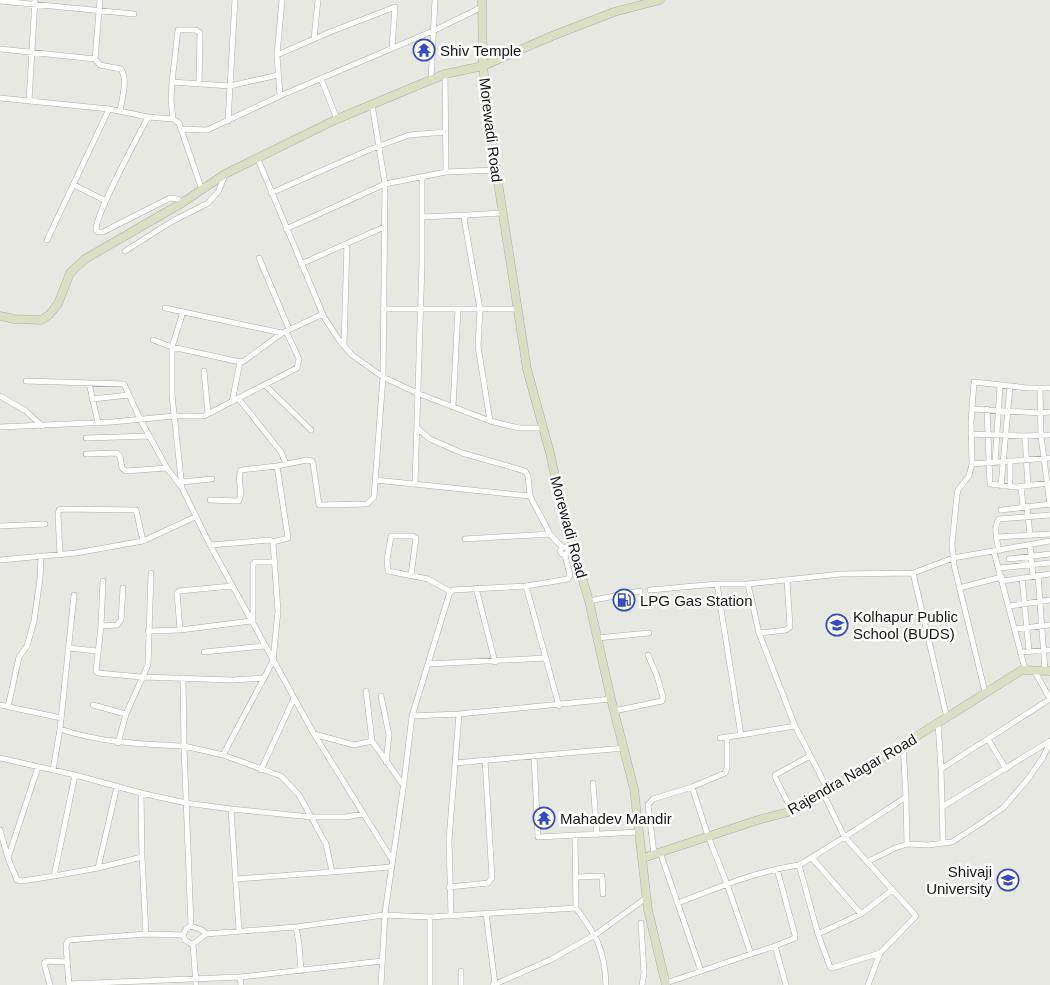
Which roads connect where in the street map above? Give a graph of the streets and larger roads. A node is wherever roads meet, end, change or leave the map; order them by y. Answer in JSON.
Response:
{"nodes":[{"id":1,"x":0,"y":0,"type":"edge"},
{"id":2,"x":100,"y":0,"type":"edge"},
{"id":3,"x":235,"y":0,"type":"edge"},
{"id":4,"x":282,"y":0,"type":"edge"},
{"id":5,"x":318,"y":0,"type":"edge"},
{"id":6,"x":395,"y":0,"type":"edge"},
{"id":7,"x":435,"y":0,"type":"edge"},
{"id":8,"x":660,"y":0,"type":"edge"},
{"id":9,"x":35,"y":2,"type":"edge"},
{"id":10,"x":482,"y":4,"type":"edge"},
{"id":11,"x":395,"y":6,"type":"junction"},
{"id":12,"x":100,"y":10,"type":"junction"},
{"id":13,"x":134,"y":14,"type":"dead end"},
{"id":14,"x":433,"y":31,"type":"junction"},
{"id":15,"x":314,"y":39,"type":"junction"},
{"id":16,"x":392,"y":48,"type":"junction"},
{"id":17,"x":0,"y":49,"type":"edge"},
{"id":18,"x":32,"y":52,"type":"junction"},
{"id":19,"x":278,"y":55,"type":"junction"},
{"id":20,"x":95,"y":60,"type":"junction"},
{"id":21,"x":483,"y":66,"type":"junction"},
{"id":22,"x":445,"y":74,"type":"junction"},
{"id":23,"x":278,"y":75,"type":"junction"},
{"id":24,"x":321,"y":79,"type":"junction"},
{"id":25,"x":431,"y":80,"type":"junction"},
{"id":26,"x":172,"y":82,"type":"junction"},
{"id":27,"x":199,"y":84,"type":"junction"},
{"id":28,"x":230,"y":86,"type":"junction"},
{"id":29,"x":280,"y":96,"type":"junction"},
{"id":30,"x":0,"y":98,"type":"edge"},
{"id":31,"x":29,"y":100,"type":"junction"},
{"id":32,"x":372,"y":104,"type":"junction"},
{"id":33,"x":109,"y":109,"type":"junction"},
{"id":34,"x":120,"y":111,"type":"junction"},
{"id":35,"x":148,"y":117,"type":"junction"},
{"id":36,"x":173,"y":119,"type":"junction"},
{"id":37,"x":337,"y":119,"type":"junction"},
{"id":38,"x":228,"y":121,"type":"junction"},
{"id":39,"x":181,"y":129,"type":"junction"},
{"id":40,"x":446,"y":132,"type":"junction"},
{"id":41,"x":380,"y":146,"type":"junction"},
{"id":42,"x":257,"y":157,"type":"junction"},
{"id":43,"x":496,"y":170,"type":"junction"},
{"id":44,"x":446,"y":172,"type":"junction"},
{"id":45,"x":225,"y":174,"type":"junction"},
{"id":46,"x":422,"y":177,"type":"junction"},
{"id":47,"x":74,"y":184,"type":"junction"},
{"id":48,"x":385,"y":184,"type":"junction"},
{"id":49,"x":202,"y":190,"type":"junction"},
{"id":50,"x":271,"y":193,"type":"junction"},
{"id":51,"x":106,"y":201,"type":"junction"},
{"id":52,"x":182,"y":203,"type":"junction"},
{"id":53,"x":502,"y":213,"type":"junction"},
{"id":54,"x":467,"y":216,"type":"junction"},
{"id":55,"x":422,"y":217,"type":"junction"},
{"id":56,"x":384,"y":227,"type":"junction"},
{"id":57,"x":286,"y":229,"type":"junction"},
{"id":58,"x":47,"y":240,"type":"dead end"},
{"id":59,"x":347,"y":244,"type":"junction"},
{"id":60,"x":125,"y":251,"type":"dead end"},
{"id":61,"x":259,"y":258,"type":"dead end"},
{"id":62,"x":301,"y":264,"type":"junction"},
{"id":63,"x":165,"y":308,"type":"dead end"},
{"id":64,"x":383,"y":309,"type":"junction"},
{"id":65,"x":420,"y":309,"type":"junction"},
{"id":66,"x":458,"y":309,"type":"junction"},
{"id":67,"x":480,"y":309,"type":"junction"},
{"id":68,"x":518,"y":310,"type":"junction"},
{"id":69,"x":183,"y":312,"type":"junction"},
{"id":70,"x":323,"y":314,"type":"junction"},
{"id":71,"x":0,"y":316,"type":"edge"},
{"id":72,"x":286,"y":331,"type":"junction"},
{"id":73,"x":153,"y":340,"type":"dead end"},
{"id":74,"x":344,"y":346,"type":"junction"},
{"id":75,"x":172,"y":347,"type":"junction"},
{"id":76,"x":240,"y":362,"type":"junction"},
{"id":77,"x":204,"y":371,"type":"dead end"},
{"id":78,"x":383,"y":377,"type":"junction"},
{"id":79,"x":26,"y":382,"type":"dead end"},
{"id":80,"x":89,"y":383,"type":"junction"},
{"id":81,"x":265,"y":385,"type":"junction"},
{"id":82,"x":1000,"y":386,"type":"junction"},
{"id":83,"x":1010,"y":387,"type":"junction"},
{"id":84,"x":1040,"y":388,"type":"junction"},
{"id":85,"x":1050,"y":388,"type":"edge"},
{"id":86,"x":417,"y":393,"type":"junction"},
{"id":87,"x":130,"y":395,"type":"junction"},
{"id":88,"x":0,"y":396,"type":"edge"},
{"id":89,"x":238,"y":398,"type":"junction"},
{"id":90,"x":92,"y":399,"type":"junction"},
{"id":91,"x":232,"y":402,"type":"junction"},
{"id":92,"x":453,"y":407,"type":"junction"},
{"id":93,"x":972,"y":409,"type":"junction"},
{"id":94,"x":987,"y":409,"type":"junction"},
{"id":95,"x":1000,"y":410,"type":"junction"},
{"id":96,"x":1008,"y":410,"type":"junction"},
{"id":97,"x":1050,"y":412,"type":"edge"},
{"id":98,"x":1041,"y":413,"type":"junction"},
{"id":99,"x":208,"y":414,"type":"junction"},
{"id":100,"x":174,"y":416,"type":"junction"},
{"id":101,"x":140,"y":419,"type":"junction"},
{"id":102,"x":490,"y":421,"type":"junction"},
{"id":103,"x":98,"y":423,"type":"junction"},
{"id":104,"x":42,"y":426,"type":"junction"},
{"id":105,"x":0,"y":427,"type":"edge"},
{"id":106,"x":416,"y":428,"type":"junction"},
{"id":107,"x":543,"y":428,"type":"junction"},
{"id":108,"x":311,"y":430,"type":"dead end"},
{"id":109,"x":971,"y":434,"type":"junction"},
{"id":110,"x":987,"y":434,"type":"junction"},
{"id":111,"x":997,"y":434,"type":"junction"},
{"id":112,"x":1006,"y":435,"type":"junction"},
{"id":113,"x":1050,"y":435,"type":"edge"},
{"id":114,"x":149,"y":436,"type":"junction"},
{"id":115,"x":1025,"y":436,"type":"junction"},
{"id":116,"x":1041,"y":436,"type":"junction"},
{"id":117,"x":86,"y":438,"type":"dead end"},
{"id":118,"x":86,"y":454,"type":"dead end"},
{"id":119,"x":1047,"y":458,"type":"edge"},
{"id":120,"x":1026,"y":460,"type":"junction"},
{"id":121,"x":1010,"y":462,"type":"junction"},
{"id":122,"x":992,"y":463,"type":"junction"},
{"id":123,"x":1004,"y":463,"type":"junction"},
{"id":124,"x":286,"y":464,"type":"junction"},
{"id":125,"x":972,"y":464,"type":"junction"},
{"id":126,"x":277,"y":466,"type":"junction"},
{"id":127,"x":167,"y":468,"type":"junction"},
{"id":128,"x":212,"y":479,"type":"dead end"},
{"id":129,"x":375,"y":480,"type":"junction"},
{"id":130,"x":1049,"y":483,"type":"edge"},
{"id":131,"x":415,"y":484,"type":"junction"},
{"id":132,"x":182,"y":485,"type":"junction"},
{"id":133,"x":1001,"y":486,"type":"junction"},
{"id":134,"x":1021,"y":486,"type":"junction"},
{"id":135,"x":1028,"y":486,"type":"junction"},
{"id":136,"x":1010,"y":487,"type":"junction"},
{"id":137,"x":530,"y":496,"type":"junction"},
{"id":138,"x":210,"y":500,"type":"dead end"},
{"id":139,"x":1050,"y":504,"type":"edge"},
{"id":140,"x":1025,"y":507,"type":"junction"},
{"id":141,"x":1001,"y":510,"type":"dead end"},
{"id":142,"x":1050,"y":515,"type":"edge"},
{"id":143,"x":195,"y":517,"type":"junction"},
{"id":144,"x":1028,"y":517,"type":"junction"},
{"id":145,"x":45,"y":524,"type":"dead end"},
{"id":146,"x":0,"y":526,"type":"edge"},
{"id":147,"x":550,"y":534,"type":"junction"},
{"id":148,"x":1050,"y":534,"type":"edge"},
{"id":149,"x":1030,"y":535,"type":"junction"},
{"id":150,"x":997,"y":537,"type":"junction"},
{"id":151,"x":465,"y":539,"type":"dead end"},
{"id":152,"x":143,"y":541,"type":"junction"},
{"id":153,"x":1050,"y":541,"type":"edge"},
{"id":154,"x":273,"y":542,"type":"junction"},
{"id":155,"x":210,"y":545,"type":"junction"},
{"id":156,"x":1030,"y":545,"type":"junction"},
{"id":157,"x":567,"y":549,"type":"junction"},
{"id":158,"x":997,"y":551,"type":"junction"},
{"id":159,"x":1050,"y":554,"type":"edge"},
{"id":160,"x":60,"y":555,"type":"junction"},
{"id":161,"x":41,"y":556,"type":"junction"},
{"id":162,"x":1031,"y":556,"type":"junction"},
{"id":163,"x":953,"y":558,"type":"junction"},
{"id":164,"x":1009,"y":559,"type":"dead end"},
{"id":165,"x":0,"y":560,"type":"edge"},
{"id":166,"x":275,"y":562,"type":"junction"},
{"id":167,"x":1050,"y":563,"type":"edge"},
{"id":168,"x":1032,"y":565,"type":"junction"},
{"id":169,"x":999,"y":568,"type":"junction"},
{"id":170,"x":151,"y":573,"type":"dead end"},
{"id":171,"x":913,"y":573,"type":"junction"},
{"id":172,"x":1050,"y":574,"type":"edge"},
{"id":173,"x":411,"y":575,"type":"junction"},
{"id":174,"x":1035,"y":576,"type":"junction"},
{"id":175,"x":1022,"y":578,"type":"junction"},
{"id":176,"x":1002,"y":579,"type":"junction"},
{"id":177,"x":787,"y":580,"type":"junction"},
{"id":178,"x":104,"y":581,"type":"dead end"},
{"id":179,"x":718,"y":584,"type":"junction"},
{"id":180,"x":748,"y":584,"type":"junction"},
{"id":181,"x":232,"y":586,"type":"junction"},
{"id":182,"x":526,"y":586,"type":"junction"},
{"id":183,"x":123,"y":588,"type":"dead end"},
{"id":184,"x":476,"y":588,"type":"junction"},
{"id":185,"x":959,"y":588,"type":"junction"},
{"id":186,"x":650,"y":590,"type":"dead end"},
{"id":187,"x":640,"y":591,"type":"dead end"},
{"id":188,"x":451,"y":592,"type":"junction"},
{"id":189,"x":74,"y":596,"type":"dead end"},
{"id":190,"x":1050,"y":600,"type":"edge"},
{"id":191,"x":589,"y":601,"type":"junction"},
{"id":192,"x":1040,"y":602,"type":"junction"},
{"id":193,"x":1023,"y":604,"type":"junction"},
{"id":194,"x":1010,"y":606,"type":"junction"},
{"id":195,"x":252,"y":623,"type":"junction"},
{"id":196,"x":1050,"y":625,"type":"edge"},
{"id":197,"x":101,"y":626,"type":"junction"},
{"id":198,"x":1042,"y":626,"type":"junction"},
{"id":199,"x":1026,"y":628,"type":"junction"},
{"id":200,"x":1014,"y":629,"type":"junction"},
{"id":201,"x":180,"y":630,"type":"junction"},
{"id":202,"x":148,"y":631,"type":"junction"},
{"id":203,"x":649,"y":633,"type":"dead end"},
{"id":204,"x":759,"y":633,"type":"junction"},
{"id":205,"x":597,"y":638,"type":"junction"},
{"id":206,"x":264,"y":646,"type":"junction"},
{"id":207,"x":69,"y":648,"type":"junction"},
{"id":208,"x":97,"y":650,"type":"junction"},
{"id":209,"x":1047,"y":650,"type":"edge"},
{"id":210,"x":204,"y":652,"type":"dead end"},
{"id":211,"x":1020,"y":652,"type":"junction"},
{"id":212,"x":1029,"y":652,"type":"junction"},
{"id":213,"x":648,"y":655,"type":"dead end"},
{"id":214,"x":546,"y":658,"type":"junction"},
{"id":215,"x":273,"y":661,"type":"junction"},
{"id":216,"x":495,"y":662,"type":"junction"},
{"id":217,"x":428,"y":664,"type":"junction"},
{"id":218,"x":1025,"y":669,"type":"junction"},
{"id":219,"x":1034,"y":670,"type":"junction"},
{"id":220,"x":1048,"y":671,"type":"edge"},
{"id":221,"x":142,"y":677,"type":"junction"},
{"id":222,"x":183,"y":678,"type":"junction"},
{"id":223,"x":264,"y":678,"type":"junction"},
{"id":224,"x":366,"y":691,"type":"dead end"},
{"id":225,"x":985,"y":692,"type":"junction"},
{"id":226,"x":381,"y":696,"type":"dead end"},
{"id":227,"x":294,"y":698,"type":"junction"},
{"id":228,"x":1050,"y":699,"type":"edge"},
{"id":229,"x":611,"y":700,"type":"junction"},
{"id":230,"x":0,"y":705,"type":"edge"},
{"id":231,"x":93,"y":705,"type":"dead end"},
{"id":232,"x":558,"y":706,"type":"junction"},
{"id":233,"x":8,"y":707,"type":"junction"},
{"id":234,"x":614,"y":711,"type":"junction"},
{"id":235,"x":126,"y":714,"type":"junction"},
{"id":236,"x":459,"y":714,"type":"junction"},
{"id":237,"x":412,"y":716,"type":"junction"},
{"id":238,"x":62,"y":718,"type":"junction"},
{"id":239,"x":946,"y":718,"type":"junction"},
{"id":240,"x":938,"y":724,"type":"junction"},
{"id":241,"x":795,"y":726,"type":"junction"},
{"id":242,"x":60,"y":729,"type":"junction"},
{"id":243,"x":314,"y":734,"type":"junction"},
{"id":244,"x":741,"y":735,"type":"junction"},
{"id":245,"x":727,"y":737,"type":"junction"},
{"id":246,"x":720,"y":738,"type":"dead end"},
{"id":247,"x":988,"y":739,"type":"junction"},
{"id":248,"x":372,"y":741,"type":"junction"},
{"id":249,"x":1050,"y":742,"type":"edge"},
{"id":250,"x":118,"y":743,"type":"junction"},
{"id":251,"x":903,"y":745,"type":"junction"},
{"id":252,"x":184,"y":746,"type":"junction"},
{"id":253,"x":624,"y":748,"type":"junction"},
{"id":254,"x":223,"y":755,"type":"junction"},
{"id":255,"x":534,"y":756,"type":"junction"},
{"id":256,"x":810,"y":756,"type":"junction"},
{"id":257,"x":0,"y":758,"type":"edge"},
{"id":258,"x":485,"y":760,"type":"junction"},
{"id":259,"x":386,"y":762,"type":"junction"},
{"id":260,"x":455,"y":763,"type":"junction"},
{"id":261,"x":38,"y":768,"type":"junction"},
{"id":262,"x":1006,"y":768,"type":"junction"},
{"id":263,"x":941,"y":769,"type":"junction"},
{"id":264,"x":53,"y":770,"type":"junction"},
{"id":265,"x":262,"y":770,"type":"junction"},
{"id":266,"x":75,"y":776,"type":"junction"},
{"id":267,"x":594,"y":783,"type":"dead end"},
{"id":268,"x":117,"y":786,"type":"junction"},
{"id":269,"x":404,"y":786,"type":"junction"},
{"id":270,"x":692,"y":787,"type":"junction"},
{"id":271,"x":826,"y":792,"type":"junction"},
{"id":272,"x":141,"y":793,"type":"junction"},
{"id":273,"x":906,"y":797,"type":"junction"},
{"id":274,"x":186,"y":802,"type":"junction"},
{"id":275,"x":942,"y":807,"type":"junction"},
{"id":276,"x":231,"y":809,"type":"junction"},
{"id":277,"x":792,"y":811,"type":"junction"},
{"id":278,"x":363,"y":814,"type":"junction"},
{"id":279,"x":311,"y":817,"type":"junction"},
{"id":280,"x":0,"y":830,"type":"edge"},
{"id":281,"x":640,"y":832,"type":"junction"},
{"id":282,"x":597,"y":835,"type":"junction"},
{"id":283,"x":575,"y":836,"type":"junction"},
{"id":284,"x":708,"y":836,"type":"junction"},
{"id":285,"x":844,"y":836,"type":"junction"},
{"id":286,"x":944,"y":842,"type":"junction"},
{"id":287,"x":907,"y":844,"type":"junction"},
{"id":288,"x":657,"y":853,"type":"junction"},
{"id":289,"x":142,"y":857,"type":"junction"},
{"id":290,"x":8,"y":858,"type":"junction"},
{"id":291,"x":643,"y":858,"type":"junction"},
{"id":292,"x":812,"y":858,"type":"junction"},
{"id":293,"x":392,"y":859,"type":"junction"},
{"id":294,"x":867,"y":862,"type":"junction"},
{"id":295,"x":799,"y":865,"type":"junction"},
{"id":296,"x":390,"y":867,"type":"junction"},
{"id":297,"x":98,"y":868,"type":"junction"},
{"id":298,"x":777,"y":869,"type":"junction"},
{"id":299,"x":332,"y":872,"type":"junction"},
{"id":300,"x":54,"y":876,"type":"junction"},
{"id":301,"x":576,"y":877,"type":"junction"},
{"id":302,"x":236,"y":879,"type":"junction"},
{"id":303,"x":727,"y":884,"type":"junction"},
{"id":304,"x":449,"y":886,"type":"junction"},
{"id":305,"x":892,"y":890,"type":"junction"},
{"id":306,"x":603,"y":894,"type":"dead end"},
{"id":307,"x":646,"y":898,"type":"junction"},
{"id":308,"x":678,"y":903,"type":"junction"},
{"id":309,"x":576,"y":908,"type":"junction"},
{"id":310,"x":486,"y":913,"type":"junction"},
{"id":311,"x":861,"y":914,"type":"junction"},
{"id":312,"x":384,"y":915,"type":"junction"},
{"id":313,"x":451,"y":915,"type":"junction"},
{"id":314,"x":430,"y":916,"type":"junction"},
{"id":315,"x":642,"y":923,"type":"dead end"},
{"id":316,"x":192,"y":926,"type":"junction"},
{"id":317,"x":296,"y":927,"type":"junction"},
{"id":318,"x":239,"y":931,"type":"junction"},
{"id":319,"x":146,"y":934,"type":"junction"},
{"id":320,"x":206,"y":934,"type":"junction"},
{"id":321,"x":818,"y":934,"type":"junction"},
{"id":322,"x":183,"y":935,"type":"junction"},
{"id":323,"x":596,"y":935,"type":"junction"},
{"id":324,"x":193,"y":944,"type":"junction"},
{"id":325,"x":775,"y":946,"type":"junction"},
{"id":326,"x":880,"y":953,"type":"junction"},
{"id":327,"x":752,"y":954,"type":"junction"},
{"id":328,"x":382,"y":961,"type":"junction"},
{"id":329,"x":67,"y":962,"type":"junction"},
{"id":330,"x":301,"y":971,"type":"junction"},
{"id":331,"x":460,"y":971,"type":"dead end"},
{"id":332,"x":701,"y":971,"type":"junction"},
{"id":333,"x":240,"y":977,"type":"junction"},
{"id":334,"x":195,"y":978,"type":"junction"},
{"id":335,"x":161,"y":982,"type":"edge"},
{"id":336,"x":68,"y":984,"type":"edge"},
{"id":337,"x":666,"y":984,"type":"edge"},
{"id":338,"x":50,"y":985,"type":"edge"},
{"id":339,"x":196,"y":985,"type":"edge"},
{"id":340,"x":241,"y":985,"type":"edge"},
{"id":341,"x":381,"y":985,"type":"edge"},
{"id":342,"x":430,"y":985,"type":"edge"},
{"id":343,"x":461,"y":985,"type":"edge"},
{"id":344,"x":494,"y":985,"type":"edge"},
{"id":345,"x":606,"y":985,"type":"edge"},
{"id":346,"x":642,"y":985,"type":"edge"},
{"id":347,"x":786,"y":985,"type":"edge"},
{"id":348,"x":868,"y":985,"type":"edge"}],
"edges":[{"from":1,"to":9,"type":"street"},
{"from":2,"to":12,"type":"street"},
{"from":3,"to":28,"type":"street"},
{"from":4,"to":19,"type":"street"},
{"from":5,"to":15,"type":"street"},
{"from":6,"to":11,"type":"street"},
{"from":7,"to":14,"type":"street"},
{"from":8,"to":21,"type":"street"},
{"from":9,"to":12,"type":"street"},
{"from":9,"to":18,"type":"street"},
{"from":10,"to":14,"type":"street"},
{"from":10,"to":21,"type":"street","name":"Morewadi Road"},
{"from":11,"to":15,"type":"street"},
{"from":11,"to":16,"type":"street"},
{"from":12,"to":13,"type":"street"},
{"from":12,"to":20,"type":"street"},
{"from":14,"to":16,"type":"street"},
{"from":14,"to":25,"type":"street"},
{"from":15,"to":19,"type":"street"},
{"from":16,"to":24,"type":"street"},
{"from":17,"to":18,"type":"street"},
{"from":18,"to":20,"type":"street"},
{"from":18,"to":31,"type":"street"},
{"from":19,"to":23,"type":"street"},
{"from":20,"to":34,"type":"street"},
{"from":21,"to":22,"type":"street"},
{"from":21,"to":43,"type":"street","name":"Morewadi Road"},
{"from":22,"to":25,"type":"street"},
{"from":22,"to":40,"type":"street"},
{"from":23,"to":28,"type":"street"},
{"from":23,"to":29,"type":"street"},
{"from":24,"to":29,"type":"street"},
{"from":24,"to":37,"type":"street"},
{"from":25,"to":32,"type":"street"},
{"from":26,"to":27,"type":"street"},
{"from":26,"to":27,"type":"street"},
{"from":26,"to":36,"type":"street"},
{"from":27,"to":28,"type":"street"},
{"from":28,"to":38,"type":"street"},
{"from":29,"to":38,"type":"street"},
{"from":30,"to":31,"type":"street"},
{"from":31,"to":33,"type":"street"},
{"from":32,"to":37,"type":"street"},
{"from":32,"to":41,"type":"street"},
{"from":33,"to":34,"type":"street"},
{"from":33,"to":47,"type":"street"},
{"from":34,"to":35,"type":"street"},
{"from":35,"to":36,"type":"street"},
{"from":35,"to":51,"type":"street"},
{"from":36,"to":39,"type":"street"},
{"from":37,"to":42,"type":"street"},
{"from":38,"to":39,"type":"street"},
{"from":39,"to":49,"type":"street"},
{"from":40,"to":41,"type":"street"},
{"from":40,"to":44,"type":"street"},
{"from":41,"to":48,"type":"street"},
{"from":41,"to":50,"type":"street"},
{"from":42,"to":45,"type":"street"},
{"from":42,"to":50,"type":"street"},
{"from":43,"to":44,"type":"street"},
{"from":43,"to":53,"type":"street","name":"Morewadi Road"},
{"from":44,"to":46,"type":"street"},
{"from":45,"to":49,"type":"street"},
{"from":45,"to":60,"type":"street"},
{"from":46,"to":48,"type":"street"},
{"from":46,"to":55,"type":"street"},
{"from":47,"to":51,"type":"street"},
{"from":47,"to":58,"type":"street"},
{"from":48,"to":56,"type":"street"},
{"from":48,"to":57,"type":"street"},
{"from":49,"to":52,"type":"street"},
{"from":50,"to":57,"type":"street"},
{"from":51,"to":52,"type":"street"},
{"from":52,"to":71,"type":"street"},
{"from":53,"to":54,"type":"street"},
{"from":53,"to":68,"type":"street","name":"Morewadi Road"},
{"from":54,"to":55,"type":"street"},
{"from":54,"to":67,"type":"street"},
{"from":55,"to":65,"type":"street"},
{"from":56,"to":59,"type":"street"},
{"from":56,"to":64,"type":"street"},
{"from":57,"to":62,"type":"street"},
{"from":59,"to":62,"type":"street"},
{"from":59,"to":74,"type":"street"},
{"from":61,"to":72,"type":"street"},
{"from":62,"to":70,"type":"street"},
{"from":63,"to":69,"type":"street"},
{"from":64,"to":65,"type":"street"},
{"from":64,"to":78,"type":"street"},
{"from":65,"to":66,"type":"street"},
{"from":65,"to":86,"type":"street"},
{"from":66,"to":67,"type":"street"},
{"from":66,"to":92,"type":"street"},
{"from":67,"to":68,"type":"street"},
{"from":67,"to":102,"type":"street"},
{"from":68,"to":107,"type":"street","name":"Morewadi Road"},
{"from":69,"to":72,"type":"street"},
{"from":69,"to":75,"type":"street"},
{"from":70,"to":72,"type":"street"},
{"from":70,"to":74,"type":"street"},
{"from":72,"to":76,"type":"street"},
{"from":72,"to":81,"type":"street"},
{"from":73,"to":75,"type":"street"},
{"from":74,"to":78,"type":"street"},
{"from":75,"to":76,"type":"street"},
{"from":75,"to":100,"type":"street"},
{"from":76,"to":91,"type":"street"},
{"from":77,"to":99,"type":"street"},
{"from":78,"to":86,"type":"street"},
{"from":78,"to":129,"type":"street"},
{"from":79,"to":80,"type":"street"},
{"from":80,"to":87,"type":"street"},
{"from":80,"to":90,"type":"street"},
{"from":81,"to":89,"type":"street"},
{"from":81,"to":108,"type":"street"},
{"from":82,"to":83,"type":"street"},
{"from":82,"to":93,"type":"street"},
{"from":82,"to":95,"type":"street"},
{"from":83,"to":84,"type":"street"},
{"from":83,"to":96,"type":"street"},
{"from":84,"to":85,"type":"street"},
{"from":84,"to":98,"type":"street"},
{"from":86,"to":92,"type":"street"},
{"from":86,"to":106,"type":"street"},
{"from":87,"to":90,"type":"street"},
{"from":87,"to":101,"type":"street"},
{"from":88,"to":104,"type":"street"},
{"from":89,"to":91,"type":"street"},
{"from":89,"to":124,"type":"street"},
{"from":90,"to":103,"type":"street"},
{"from":91,"to":99,"type":"street"},
{"from":92,"to":102,"type":"street"},
{"from":93,"to":94,"type":"street"},
{"from":93,"to":109,"type":"street"},
{"from":94,"to":95,"type":"street"},
{"from":94,"to":110,"type":"street"},
{"from":95,"to":96,"type":"street"},
{"from":95,"to":111,"type":"street"},
{"from":96,"to":98,"type":"street"},
{"from":96,"to":112,"type":"street"},
{"from":97,"to":98,"type":"street"},
{"from":98,"to":116,"type":"street"},
{"from":99,"to":100,"type":"street"},
{"from":100,"to":101,"type":"street"},
{"from":100,"to":132,"type":"street"},
{"from":101,"to":103,"type":"street"},
{"from":101,"to":114,"type":"street"},
{"from":102,"to":107,"type":"street"},
{"from":103,"to":104,"type":"street"},
{"from":104,"to":105,"type":"street"},
{"from":106,"to":131,"type":"street"},
{"from":106,"to":137,"type":"street"},
{"from":107,"to":157,"type":"street","name":"Morewadi Road"},
{"from":109,"to":110,"type":"street"},
{"from":109,"to":125,"type":"street"},
{"from":110,"to":111,"type":"street"},
{"from":110,"to":122,"type":"street"},
{"from":111,"to":112,"type":"street"},
{"from":111,"to":122,"type":"street"},
{"from":112,"to":115,"type":"street"},
{"from":112,"to":123,"type":"street"},
{"from":113,"to":116,"type":"street"},
{"from":114,"to":117,"type":"street"},
{"from":114,"to":127,"type":"street"},
{"from":115,"to":116,"type":"street"},
{"from":115,"to":120,"type":"street"},
{"from":116,"to":119,"type":"street"},
{"from":118,"to":127,"type":"street"},
{"from":119,"to":120,"type":"street"},
{"from":119,"to":130,"type":"street"},
{"from":120,"to":121,"type":"street"},
{"from":120,"to":135,"type":"street"},
{"from":121,"to":123,"type":"street"},
{"from":121,"to":136,"type":"street"},
{"from":122,"to":123,"type":"street"},
{"from":122,"to":125,"type":"street"},
{"from":122,"to":133,"type":"street"},
{"from":123,"to":133,"type":"street"},
{"from":124,"to":126,"type":"street"},
{"from":124,"to":129,"type":"street"},
{"from":125,"to":163,"type":"street"},
{"from":126,"to":138,"type":"street"},
{"from":126,"to":154,"type":"street"},
{"from":127,"to":132,"type":"street"},
{"from":128,"to":132,"type":"street"},
{"from":129,"to":131,"type":"street"},
{"from":130,"to":135,"type":"street"},
{"from":130,"to":139,"type":"street"},
{"from":131,"to":137,"type":"street"},
{"from":132,"to":143,"type":"street"},
{"from":133,"to":136,"type":"street"},
{"from":134,"to":135,"type":"street"},
{"from":134,"to":136,"type":"street"},
{"from":134,"to":140,"type":"street"},
{"from":137,"to":147,"type":"street"},
{"from":139,"to":140,"type":"street"},
{"from":140,"to":141,"type":"street"},
{"from":140,"to":144,"type":"street"},
{"from":142,"to":144,"type":"street"},
{"from":143,"to":152,"type":"street"},
{"from":143,"to":155,"type":"street"},
{"from":144,"to":149,"type":"street"},
{"from":144,"to":150,"type":"street"},
{"from":145,"to":146,"type":"street"},
{"from":147,"to":151,"type":"street"},
{"from":147,"to":157,"type":"street"},
{"from":148,"to":149,"type":"street"},
{"from":149,"to":150,"type":"street"},
{"from":150,"to":158,"type":"street"},
{"from":152,"to":160,"type":"street"},
{"from":152,"to":160,"type":"street"},
{"from":153,"to":156,"type":"street"},
{"from":154,"to":155,"type":"street"},
{"from":154,"to":166,"type":"street"},
{"from":155,"to":181,"type":"street"},
{"from":156,"to":158,"type":"street"},
{"from":156,"to":162,"type":"street"},
{"from":157,"to":182,"type":"street"},
{"from":157,"to":191,"type":"street","name":"Morewadi Road"},
{"from":158,"to":163,"type":"street"},
{"from":158,"to":169,"type":"street"},
{"from":159,"to":162,"type":"street"},
{"from":160,"to":161,"type":"street"},
{"from":161,"to":165,"type":"street"},
{"from":161,"to":233,"type":"street"},
{"from":162,"to":164,"type":"street"},
{"from":162,"to":168,"type":"street"},
{"from":163,"to":171,"type":"street"},
{"from":163,"to":185,"type":"street"},
{"from":166,"to":195,"type":"street"},
{"from":166,"to":215,"type":"street"},
{"from":167,"to":168,"type":"street"},
{"from":168,"to":169,"type":"street"},
{"from":168,"to":174,"type":"street"},
{"from":169,"to":176,"type":"street"},
{"from":170,"to":202,"type":"street"},
{"from":171,"to":177,"type":"street"},
{"from":171,"to":239,"type":"street"},
{"from":172,"to":174,"type":"street"},
{"from":173,"to":173,"type":"street"},
{"from":173,"to":188,"type":"street"},
{"from":174,"to":175,"type":"street"},
{"from":174,"to":192,"type":"street"},
{"from":175,"to":176,"type":"street"},
{"from":175,"to":193,"type":"street"},
{"from":176,"to":185,"type":"street"},
{"from":176,"to":194,"type":"street"},
{"from":177,"to":180,"type":"street"},
{"from":177,"to":204,"type":"street"},
{"from":178,"to":197,"type":"street"},
{"from":179,"to":180,"type":"street"},
{"from":179,"to":186,"type":"street"},
{"from":179,"to":244,"type":"street"},
{"from":180,"to":204,"type":"street"},
{"from":181,"to":195,"type":"street"},
{"from":181,"to":201,"type":"street"},
{"from":182,"to":184,"type":"street"},
{"from":182,"to":214,"type":"street"},
{"from":183,"to":197,"type":"street"},
{"from":184,"to":188,"type":"street"},
{"from":184,"to":216,"type":"street"},
{"from":185,"to":225,"type":"street"},
{"from":187,"to":191,"type":"street"},
{"from":188,"to":217,"type":"street"},
{"from":189,"to":207,"type":"street"},
{"from":190,"to":192,"type":"street"},
{"from":191,"to":205,"type":"street","name":"Morewadi Road"},
{"from":192,"to":193,"type":"street"},
{"from":192,"to":198,"type":"street"},
{"from":193,"to":194,"type":"street"},
{"from":193,"to":199,"type":"street"},
{"from":194,"to":200,"type":"street"},
{"from":195,"to":201,"type":"street"},
{"from":195,"to":206,"type":"street"},
{"from":196,"to":198,"type":"street"},
{"from":197,"to":208,"type":"street"},
{"from":198,"to":199,"type":"street"},
{"from":198,"to":209,"type":"street"},
{"from":199,"to":200,"type":"street"},
{"from":199,"to":212,"type":"street"},
{"from":200,"to":211,"type":"street"},
{"from":201,"to":202,"type":"street"},
{"from":202,"to":221,"type":"street"},
{"from":203,"to":205,"type":"street"},
{"from":204,"to":241,"type":"street"},
{"from":205,"to":229,"type":"street","name":"Morewadi Road"},
{"from":206,"to":210,"type":"street"},
{"from":206,"to":215,"type":"street"},
{"from":207,"to":208,"type":"street"},
{"from":207,"to":238,"type":"street"},
{"from":208,"to":221,"type":"street"},
{"from":209,"to":212,"type":"street"},
{"from":209,"to":220,"type":"street"},
{"from":211,"to":212,"type":"street"},
{"from":211,"to":218,"type":"street"},
{"from":213,"to":234,"type":"street"},
{"from":214,"to":216,"type":"street"},
{"from":214,"to":232,"type":"street"},
{"from":215,"to":223,"type":"street"},
{"from":215,"to":227,"type":"street"},
{"from":216,"to":217,"type":"street"},
{"from":217,"to":237,"type":"street"},
{"from":218,"to":219,"type":"street"},
{"from":218,"to":225,"type":"street","name":"Rajendra Nagar Road"},
{"from":219,"to":220,"type":"street"},
{"from":219,"to":228,"type":"street"},
{"from":221,"to":222,"type":"street"},
{"from":221,"to":235,"type":"street"},
{"from":222,"to":223,"type":"street"},
{"from":222,"to":252,"type":"street"},
{"from":223,"to":254,"type":"street"},
{"from":224,"to":248,"type":"street"},
{"from":225,"to":239,"type":"street","name":"Rajendra Nagar Road"},
{"from":226,"to":259,"type":"street"},
{"from":227,"to":243,"type":"street"},
{"from":227,"to":265,"type":"street"},
{"from":228,"to":247,"type":"street"},
{"from":229,"to":232,"type":"street"},
{"from":229,"to":234,"type":"street","name":"Morewadi Road"},
{"from":230,"to":233,"type":"street"},
{"from":231,"to":235,"type":"street"},
{"from":232,"to":236,"type":"street"},
{"from":233,"to":238,"type":"street"},
{"from":234,"to":253,"type":"street","name":"Morewadi Road"},
{"from":235,"to":250,"type":"street"},
{"from":236,"to":237,"type":"street"},
{"from":236,"to":260,"type":"street"},
{"from":237,"to":269,"type":"street"},
{"from":238,"to":242,"type":"street"},
{"from":239,"to":240,"type":"street","name":"Rajendra Nagar Road"},
{"from":240,"to":251,"type":"street","name":"Rajendra Nagar Road"},
{"from":240,"to":263,"type":"street"},
{"from":241,"to":244,"type":"street"},
{"from":241,"to":256,"type":"street"},
{"from":242,"to":250,"type":"street"},
{"from":242,"to":264,"type":"street"},
{"from":243,"to":248,"type":"street"},
{"from":243,"to":278,"type":"street"},
{"from":244,"to":245,"type":"street"},
{"from":245,"to":246,"type":"street"},
{"from":245,"to":270,"type":"street"},
{"from":247,"to":262,"type":"street"},
{"from":247,"to":263,"type":"street"},
{"from":248,"to":259,"type":"street"},
{"from":249,"to":262,"type":"street"},
{"from":249,"to":286,"type":"street"},
{"from":250,"to":252,"type":"street"},
{"from":251,"to":271,"type":"street","name":"Rajendra Nagar Road"},
{"from":251,"to":273,"type":"street"},
{"from":252,"to":254,"type":"street"},
{"from":252,"to":274,"type":"street"},
{"from":253,"to":255,"type":"street"},
{"from":253,"to":281,"type":"street","name":"Morewadi Road"},
{"from":254,"to":265,"type":"street"},
{"from":255,"to":258,"type":"street"},
{"from":255,"to":283,"type":"street"},
{"from":256,"to":271,"type":"street"},
{"from":256,"to":277,"type":"street"},
{"from":257,"to":261,"type":"street"},
{"from":258,"to":260,"type":"street"},
{"from":258,"to":304,"type":"street"},
{"from":259,"to":269,"type":"street"},
{"from":260,"to":304,"type":"street"},
{"from":261,"to":264,"type":"street"},
{"from":261,"to":290,"type":"street"},
{"from":262,"to":275,"type":"street"},
{"from":263,"to":275,"type":"street"},
{"from":264,"to":266,"type":"street"},
{"from":265,"to":279,"type":"street"},
{"from":266,"to":268,"type":"street"},
{"from":266,"to":300,"type":"street"},
{"from":267,"to":282,"type":"street"},
{"from":268,"to":272,"type":"street"},
{"from":268,"to":297,"type":"street"},
{"from":269,"to":293,"type":"street"},
{"from":270,"to":284,"type":"street"},
{"from":270,"to":288,"type":"street"},
{"from":271,"to":277,"type":"street","name":"Rajendra Nagar Road"},
{"from":271,"to":285,"type":"street"},
{"from":272,"to":274,"type":"street"},
{"from":272,"to":289,"type":"street"},
{"from":273,"to":285,"type":"street"},
{"from":273,"to":287,"type":"street"},
{"from":274,"to":276,"type":"street"},
{"from":274,"to":316,"type":"street"},
{"from":275,"to":286,"type":"street"},
{"from":276,"to":279,"type":"street"},
{"from":276,"to":302,"type":"street"},
{"from":277,"to":284,"type":"street","name":"Rajendra Nagar Road"},
{"from":278,"to":279,"type":"street"},
{"from":278,"to":293,"type":"street"},
{"from":279,"to":299,"type":"street"},
{"from":280,"to":290,"type":"street"},
{"from":281,"to":282,"type":"street"},
{"from":281,"to":291,"type":"street","name":"Morewadi Road"},
{"from":282,"to":283,"type":"street"},
{"from":283,"to":301,"type":"street"},
{"from":284,"to":288,"type":"street","name":"Rajendra Nagar Road"},
{"from":284,"to":303,"type":"street"},
{"from":285,"to":292,"type":"street"},
{"from":285,"to":294,"type":"street"},
{"from":286,"to":287,"type":"street"},
{"from":287,"to":294,"type":"street"},
{"from":288,"to":291,"type":"street","name":"Rajendra Nagar Road"},
{"from":288,"to":308,"type":"street"},
{"from":289,"to":297,"type":"street"},
{"from":289,"to":319,"type":"street"},
{"from":290,"to":300,"type":"street"},
{"from":291,"to":307,"type":"street","name":"Morewadi Road"},
{"from":292,"to":295,"type":"street"},
{"from":292,"to":311,"type":"street"},
{"from":293,"to":296,"type":"street"},
{"from":294,"to":305,"type":"street"},
{"from":295,"to":298,"type":"street"},
{"from":295,"to":321,"type":"street"},
{"from":296,"to":299,"type":"street"},
{"from":296,"to":312,"type":"street"},
{"from":297,"to":300,"type":"street"},
{"from":298,"to":303,"type":"street"},
{"from":298,"to":325,"type":"street"},
{"from":299,"to":302,"type":"street"},
{"from":301,"to":306,"type":"street"},
{"from":301,"to":309,"type":"street"},
{"from":302,"to":318,"type":"street"},
{"from":303,"to":308,"type":"street"},
{"from":303,"to":327,"type":"street"},
{"from":304,"to":313,"type":"street"},
{"from":305,"to":311,"type":"street"},
{"from":305,"to":326,"type":"street"},
{"from":307,"to":323,"type":"street"},
{"from":307,"to":337,"type":"street","name":"Morewadi Road"},
{"from":308,"to":332,"type":"street"},
{"from":309,"to":310,"type":"street"},
{"from":309,"to":323,"type":"street"},
{"from":310,"to":313,"type":"street"},
{"from":310,"to":344,"type":"street"},
{"from":311,"to":321,"type":"street"},
{"from":312,"to":314,"type":"street"},
{"from":312,"to":317,"type":"street"},
{"from":312,"to":328,"type":"street"},
{"from":313,"to":314,"type":"street"},
{"from":314,"to":342,"type":"street"},
{"from":315,"to":346,"type":"street"},
{"from":316,"to":320,"type":"street"},
{"from":316,"to":322,"type":"street"},
{"from":317,"to":318,"type":"street"},
{"from":317,"to":330,"type":"street"},
{"from":318,"to":320,"type":"street"},
{"from":319,"to":322,"type":"street"},
{"from":319,"to":329,"type":"street"},
{"from":320,"to":324,"type":"street"},
{"from":321,"to":326,"type":"street"},
{"from":322,"to":324,"type":"street"},
{"from":323,"to":344,"type":"street"},
{"from":323,"to":345,"type":"street"},
{"from":324,"to":334,"type":"street"},
{"from":325,"to":327,"type":"street"},
{"from":325,"to":347,"type":"street"},
{"from":326,"to":348,"type":"street"},
{"from":327,"to":332,"type":"street"},
{"from":328,"to":330,"type":"street"},
{"from":328,"to":341,"type":"street"},
{"from":329,"to":336,"type":"street"},
{"from":329,"to":338,"type":"street"},
{"from":330,"to":333,"type":"street"},
{"from":331,"to":343,"type":"street"},
{"from":332,"to":337,"type":"street"},
{"from":333,"to":334,"type":"street"},
{"from":333,"to":340,"type":"street"},
{"from":334,"to":335,"type":"street"},
{"from":334,"to":339,"type":"street"},
{"from":335,"to":336,"type":"street"}]}
